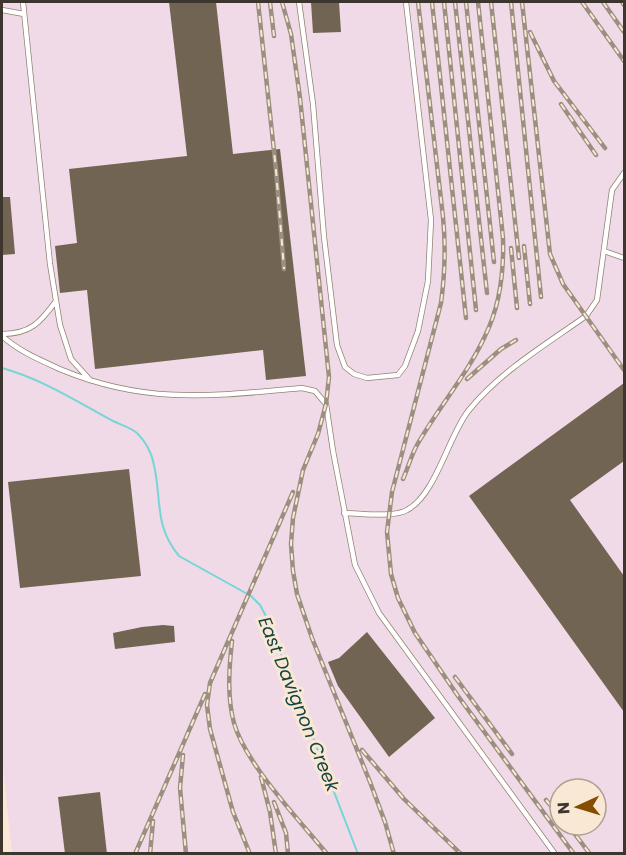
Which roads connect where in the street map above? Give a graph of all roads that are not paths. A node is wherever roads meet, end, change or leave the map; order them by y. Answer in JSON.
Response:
{"nodes":[{"id":1,"x":23,"y":2,"type":"edge"},
{"id":2,"x":299,"y":2,"type":"edge"},
{"id":3,"x":406,"y":2,"type":"edge"},
{"id":4,"x":2,"y":10,"type":"edge"},
{"id":5,"x":24,"y":14,"type":"junction"},
{"id":6,"x":624,"y":173,"type":"edge"},
{"id":7,"x":604,"y":251,"type":"junction"},
{"id":8,"x":624,"y":258,"type":"edge"},
{"id":9,"x":56,"y":302,"type":"junction"},
{"id":10,"x":2,"y":335,"type":"edge"},
{"id":11,"x":92,"y":382,"type":"junction"},
{"id":12,"x":344,"y":513,"type":"junction"},
{"id":13,"x":555,"y":854,"type":"edge"}],
"edges":[{"from":1,"to":5,"type":"lane"},
{"from":2,"to":3,"type":"lane"},
{"from":4,"to":5,"type":"lane"},
{"from":5,"to":9,"type":"lane"},
{"from":6,"to":7,"type":"lane"},
{"from":7,"to":8,"type":"lane"},
{"from":7,"to":12,"type":"lane"},
{"from":9,"to":10,"type":"lane"},
{"from":9,"to":11,"type":"lane"},
{"from":10,"to":11,"type":"lane"},
{"from":11,"to":12,"type":"lane"},
{"from":12,"to":13,"type":"lane"}]}
